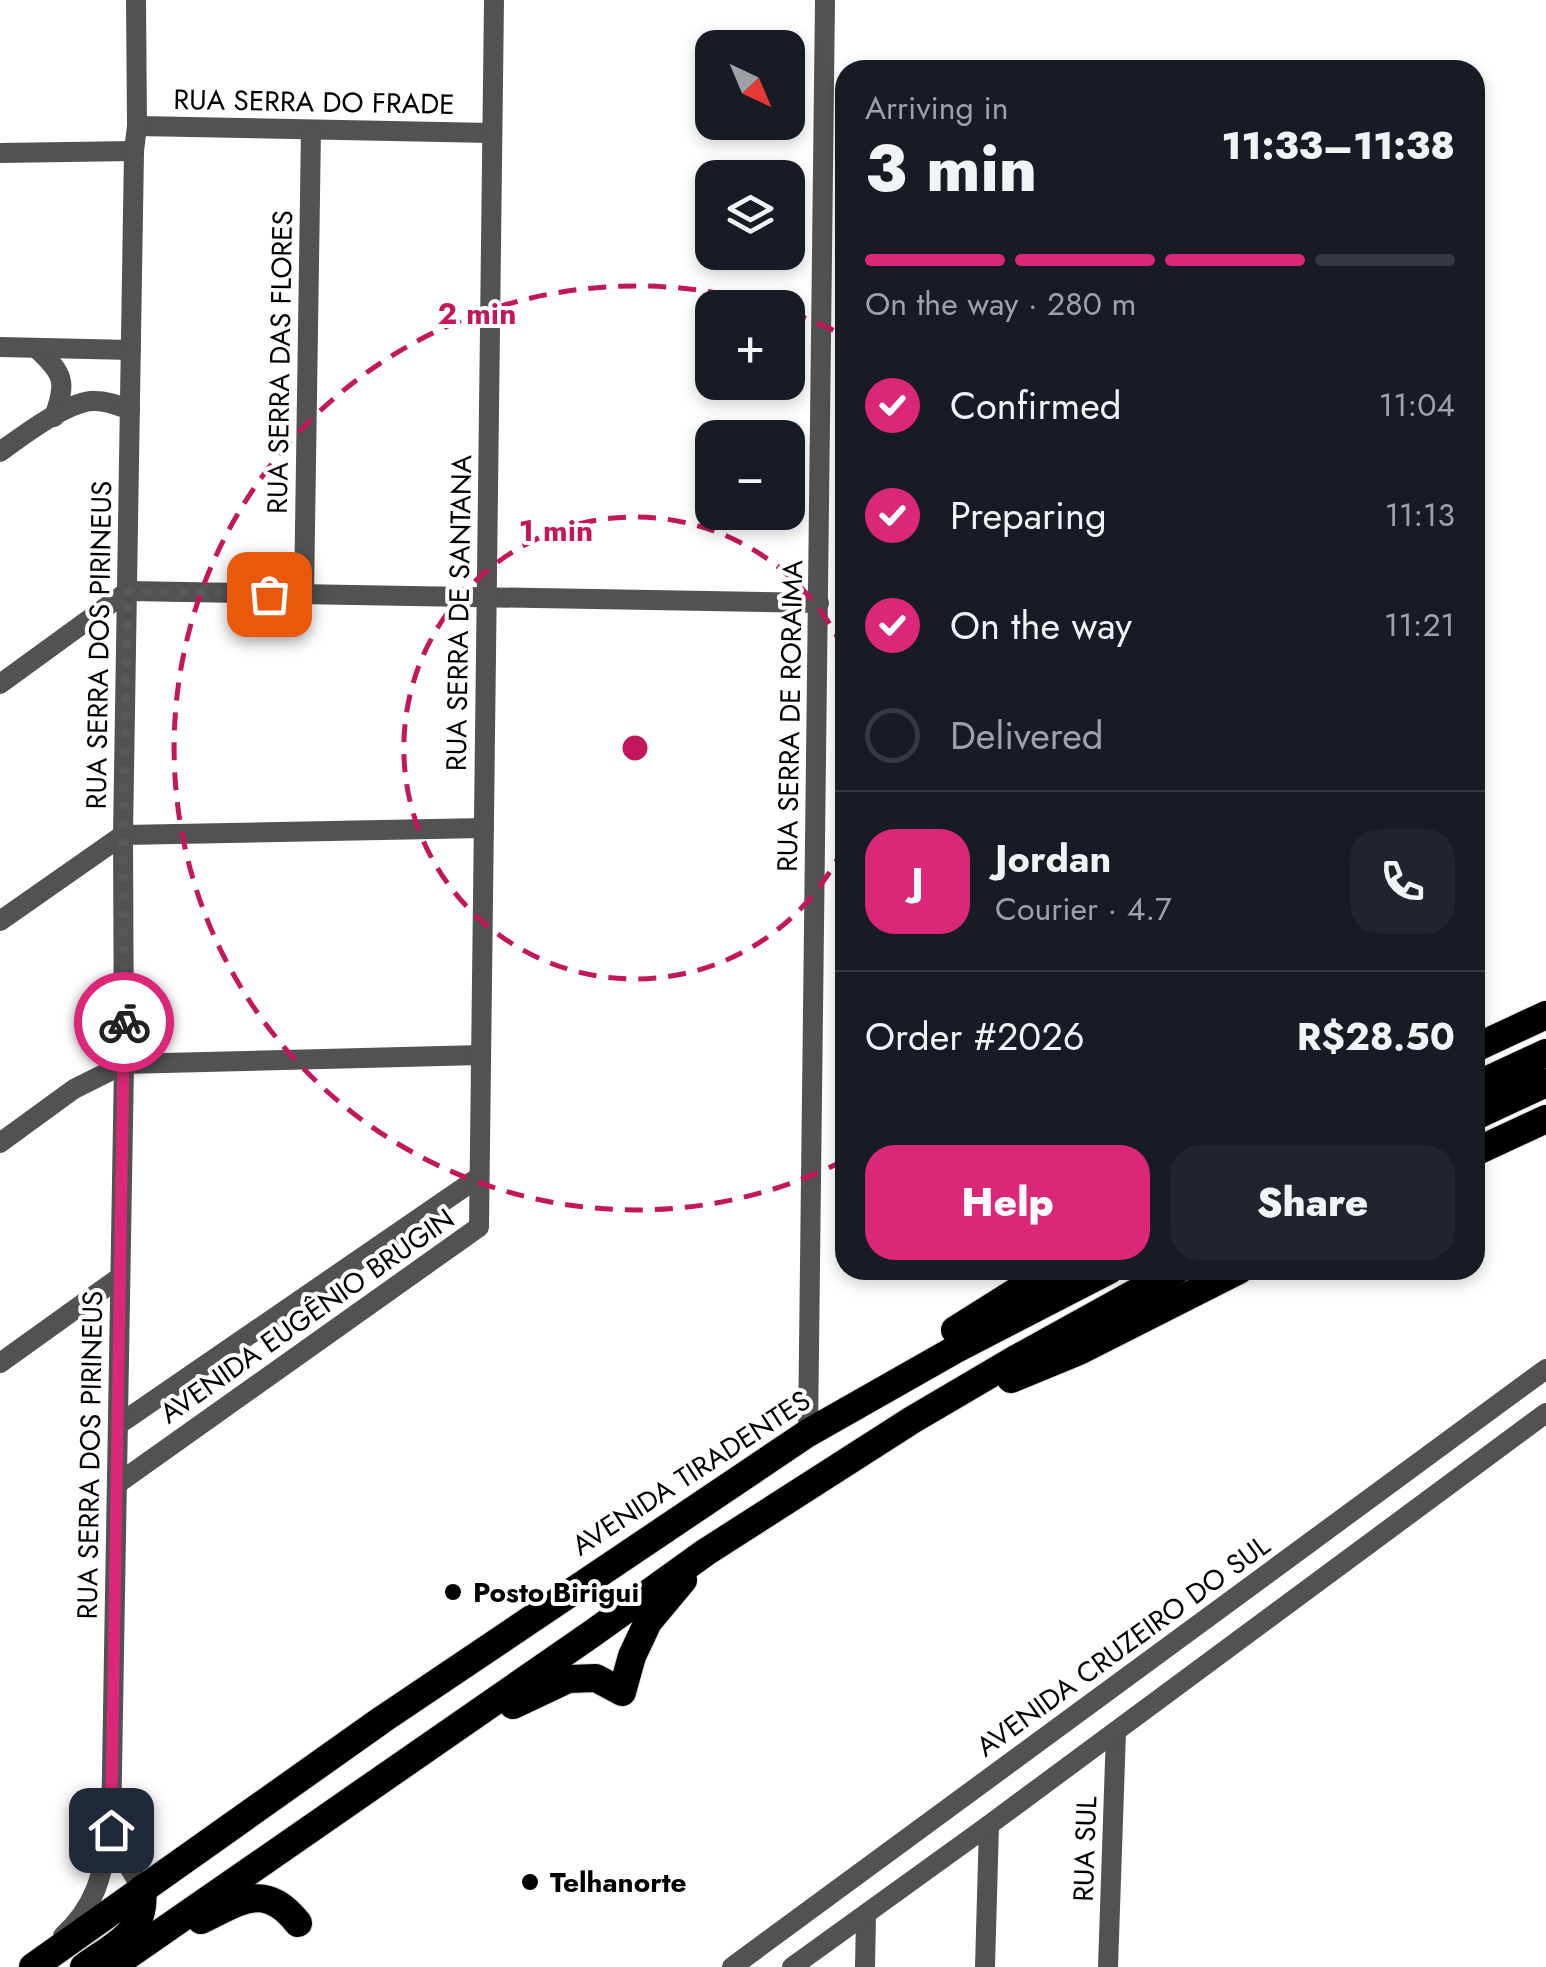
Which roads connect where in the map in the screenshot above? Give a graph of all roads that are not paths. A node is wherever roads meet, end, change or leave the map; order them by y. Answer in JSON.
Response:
{"nodes":[{"id":1,"x":136,"y":0,"type":"edge"},
{"id":2,"x":494,"y":0,"type":"edge"},
{"id":3,"x":825,"y":0,"type":"edge"},
{"id":4,"x":137,"y":126,"type":"junction"},
{"id":5,"x":311,"y":130,"type":"junction"},
{"id":6,"x":490,"y":134,"type":"junction"},
{"id":7,"x":134,"y":151,"type":"junction"},
{"id":8,"x":0,"y":153,"type":"edge"},
{"id":9,"x":0,"y":347,"type":"edge"},
{"id":10,"x":36,"y":348,"type":"junction"},
{"id":11,"x":131,"y":350,"type":"junction"},
{"id":12,"x":130,"y":410,"type":"junction"},
{"id":13,"x":54,"y":417,"type":"junction"},
{"id":14,"x":0,"y":452,"type":"edge"},
{"id":15,"x":128,"y":591,"type":"junction"},
{"id":16,"x":304,"y":595,"type":"junction"},
{"id":17,"x":487,"y":598,"type":"junction"},
{"id":18,"x":819,"y":602,"type":"junction"},
{"id":19,"x":0,"y":684,"type":"edge"},
{"id":20,"x":484,"y":828,"type":"junction"},
{"id":21,"x":123,"y":835,"type":"junction"},
{"id":22,"x":0,"y":921,"type":"edge"},
{"id":23,"x":1546,"y":1015,"type":"edge"},
{"id":24,"x":1485,"y":1043,"type":"edge"},
{"id":25,"x":1546,"y":1053,"type":"edge"},
{"id":26,"x":481,"y":1055,"type":"junction"},
{"id":27,"x":124,"y":1064,"type":"junction"},
{"id":28,"x":1485,"y":1081,"type":"edge"},
{"id":29,"x":1546,"y":1082,"type":"edge"},
{"id":30,"x":1485,"y":1111,"type":"edge"},
{"id":31,"x":1546,"y":1119,"type":"edge"},
{"id":32,"x":0,"y":1142,"type":"edge"},
{"id":33,"x":1485,"y":1147,"type":"edge"},
{"id":34,"x":480,"y":1176,"type":"junction"},
{"id":35,"x":479,"y":1227,"type":"joint"},
{"id":36,"x":120,"y":1277,"type":"junction"},
{"id":37,"x":1035,"y":1280,"type":"edge"},
{"id":38,"x":1089,"y":1280,"type":"edge"},
{"id":39,"x":1158,"y":1280,"type":"edge"},
{"id":40,"x":1219,"y":1280,"type":"edge"},
{"id":41,"x":0,"y":1363,"type":"edge"},
{"id":42,"x":1546,"y":1370,"type":"edge"},
{"id":43,"x":880,"y":1390,"type":"junction"},
{"id":44,"x":1546,"y":1413,"type":"edge"},
{"id":45,"x":912,"y":1420,"type":"junction"},
{"id":46,"x":118,"y":1425,"type":"junction"},
{"id":47,"x":808,"y":1433,"type":"junction"},
{"id":48,"x":117,"y":1484,"type":"junction"},
{"id":49,"x":706,"y":1552,"type":"junction"},
{"id":50,"x":1116,"y":1732,"type":"junction"},
{"id":51,"x":418,"y":1752,"type":"junction"},
{"id":52,"x":990,"y":1825,"type":"junction"},
{"id":53,"x":111,"y":1830,"type":"junction"},
{"id":54,"x":142,"y":1888,"type":"junction"},
{"id":55,"x":866,"y":1914,"type":"junction"},
{"id":56,"x":298,"y":1923,"type":"dead end"},
{"id":57,"x":119,"y":1961,"type":"edge"},
{"id":58,"x":30,"y":1967,"type":"edge"},
{"id":59,"x":84,"y":1967,"type":"edge"},
{"id":60,"x":732,"y":1967,"type":"edge"},
{"id":61,"x":792,"y":1967,"type":"edge"},
{"id":62,"x":865,"y":1967,"type":"edge"},
{"id":63,"x":985,"y":1967,"type":"edge"},
{"id":64,"x":1108,"y":1967,"type":"edge"}],
"edges":[{"from":1,"to":4,"type":"street","name":"RUA SERRA DOS PIRINEUS"},
{"from":2,"to":6,"type":"street","name":"RUA SERRA DE SANTANA"},
{"from":3,"to":18,"type":"street","name":"RUA SERRA DE RORAIMA"},
{"from":4,"to":5,"type":"street","name":"RUA SERRA DO FRADE"},
{"from":4,"to":7,"type":"street","name":"RUA SERRA DOS PIRINEUS"},
{"from":5,"to":6,"type":"street","name":"RUA SERRA DO FRADE"},
{"from":5,"to":16,"type":"street","name":"RUA SERRA DAS FLORES"},
{"from":6,"to":17,"type":"street","name":"RUA SERRA DE SANTANA"},
{"from":7,"to":8,"type":"street"},
{"from":7,"to":11,"type":"street","name":"RUA SERRA DOS PIRINEUS"},
{"from":9,"to":10,"type":"street"},
{"from":10,"to":11,"type":"street"},
{"from":10,"to":13,"type":"street"},
{"from":11,"to":12,"type":"street","name":"RUA SERRA DOS PIRINEUS"},
{"from":12,"to":13,"type":"street"},
{"from":12,"to":15,"type":"street","name":"RUA SERRA DOS PIRINEUS"},
{"from":13,"to":14,"type":"street"},
{"from":15,"to":16,"type":"street"},
{"from":15,"to":19,"type":"street"},
{"from":15,"to":21,"type":"street","name":"RUA SERRA DOS PIRINEUS"},
{"from":16,"to":17,"type":"street"},
{"from":17,"to":18,"type":"street"},
{"from":17,"to":20,"type":"street","name":"RUA SERRA DE SANTANA"},
{"from":18,"to":47,"type":"street","name":"RUA SERRA DE RORAIMA"},
{"from":20,"to":21,"type":"street"},
{"from":20,"to":26,"type":"street","name":"RUA SERRA DE SANTANA"},
{"from":21,"to":22,"type":"street"},
{"from":21,"to":27,"type":"street","name":"RUA SERRA DOS PIRINEUS"},
{"from":23,"to":24,"type":"highway"},
{"from":25,"to":28,"type":"highway"},
{"from":26,"to":27,"type":"street"},
{"from":26,"to":34,"type":"street","name":"RUA SERRA DE SANTANA"},
{"from":27,"to":32,"type":"street"},
{"from":27,"to":36,"type":"street","name":"RUA SERRA DOS PIRINEUS"},
{"from":29,"to":30,"type":"highway"},
{"from":31,"to":33,"type":"highway"},
{"from":34,"to":35,"type":"street","name":"RUA SERRA DE SANTANA"},
{"from":34,"to":46,"type":"street","name":"AVENIDA EUGÊNIO BRUGIN"},
{"from":35,"to":48,"type":"street","name":"AVENIDA EUGÊNIO BRUGIN"},
{"from":36,"to":41,"type":"street"},
{"from":36,"to":46,"type":"street","name":"RUA SERRA DOS PIRINEUS"},
{"from":37,"to":43,"type":"highway"},
{"from":38,"to":43,"type":"highway","name":"AVENIDA TIRADENTES"},
{"from":39,"to":45,"type":"highway"},
{"from":40,"to":45,"type":"highway"},
{"from":42,"to":60,"type":"street","name":"AVENIDA CRUZEIRO DO SUL"},
{"from":43,"to":47,"type":"highway","name":"AVENIDA TIRADENTES"},
{"from":44,"to":50,"type":"street"},
{"from":45,"to":49,"type":"highway"},
{"from":46,"to":48,"type":"street","name":"RUA SERRA DOS PIRINEUS"},
{"from":47,"to":54,"type":"highway","name":"AVENIDA TIRADENTES"},
{"from":48,"to":53,"type":"street","name":"RUA SERRA DOS PIRINEUS"},
{"from":49,"to":51,"type":"highway"},
{"from":49,"to":51,"type":"highway"},
{"from":50,"to":52,"type":"street"},
{"from":50,"to":64,"type":"street","name":"RUA SUL"},
{"from":51,"to":57,"type":"highway"},
{"from":52,"to":55,"type":"street"},
{"from":52,"to":63,"type":"street"},
{"from":53,"to":54,"type":"street"},
{"from":53,"to":58,"type":"street","name":"RUA SERRA DOS PIRINEUS"},
{"from":54,"to":58,"type":"highway","name":"AVENIDA TIRADENTES"},
{"from":54,"to":59,"type":"highway"},
{"from":55,"to":61,"type":"street"},
{"from":55,"to":62,"type":"street"},
{"from":56,"to":57,"type":"highway"}]}
